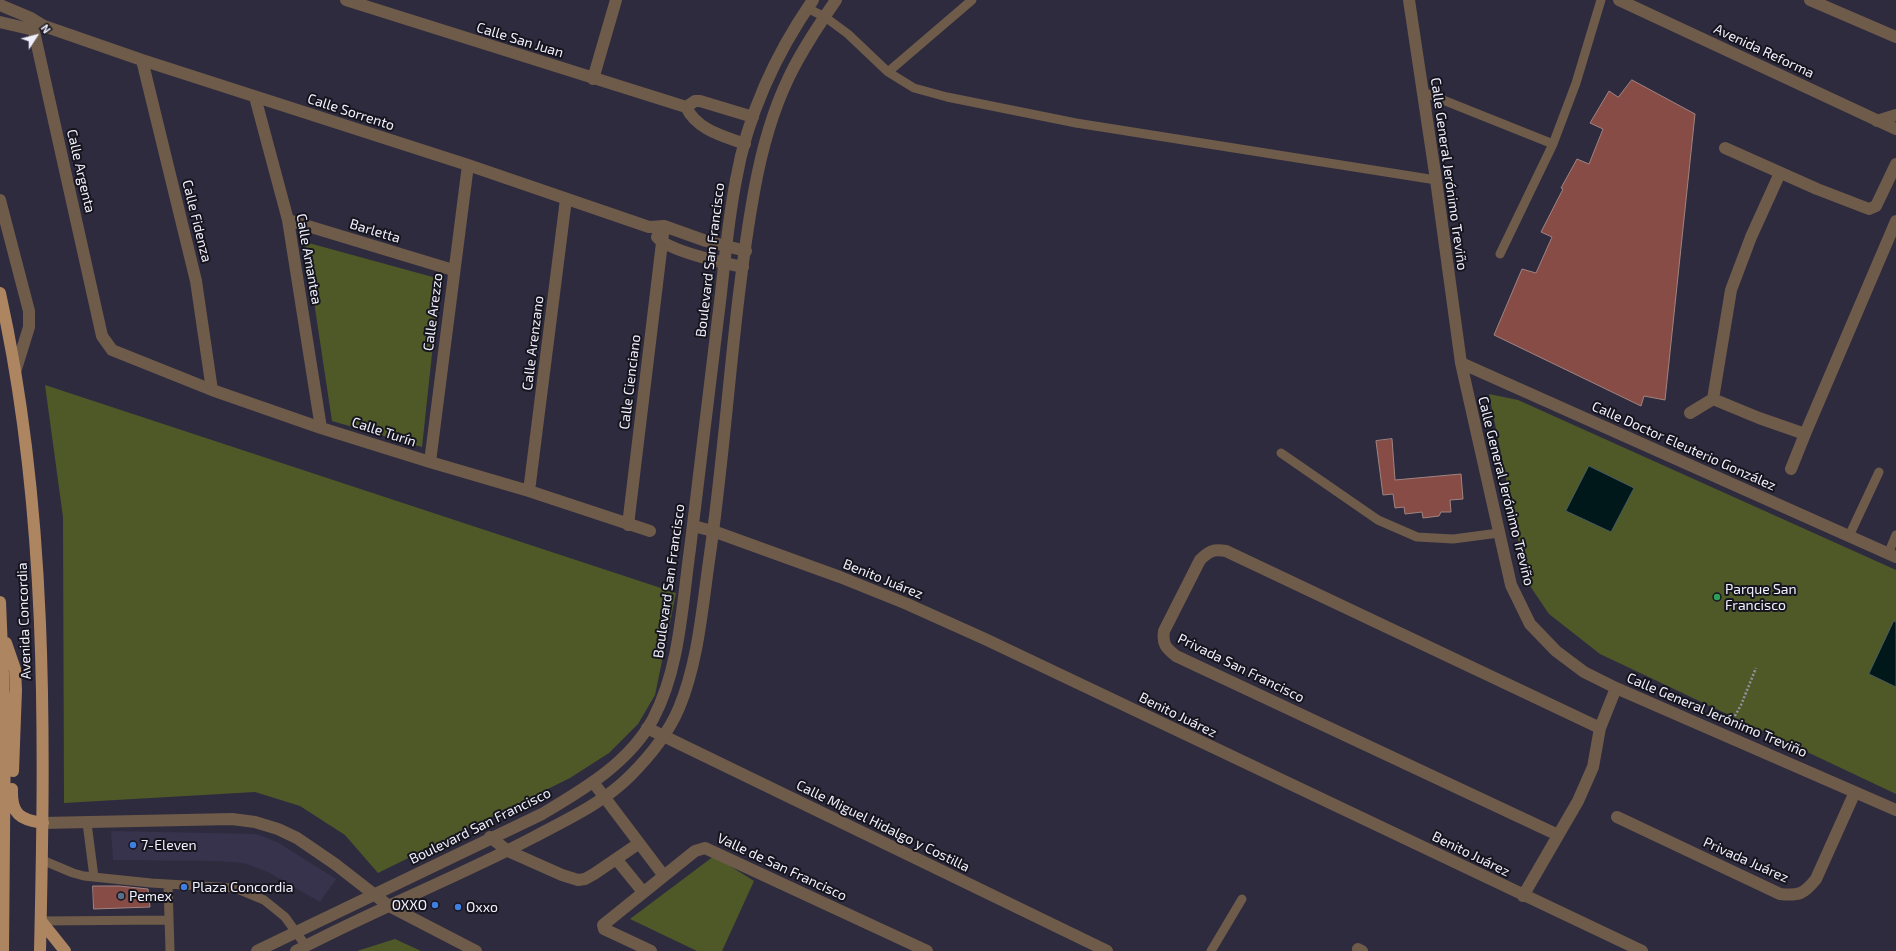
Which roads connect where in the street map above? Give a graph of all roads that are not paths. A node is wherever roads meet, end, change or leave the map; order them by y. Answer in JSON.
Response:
{"nodes":[{"id":1,"x":346,"y":0,"type":"edge"},
{"id":2,"x":616,"y":0,"type":"edge"},
{"id":3,"x":836,"y":0,"type":"edge"},
{"id":4,"x":972,"y":0,"type":"edge"},
{"id":5,"x":1409,"y":0,"type":"edge"},
{"id":6,"x":1601,"y":0,"type":"edge"},
{"id":7,"x":1619,"y":0,"type":"edge"},
{"id":8,"x":1810,"y":0,"type":"edge"},
{"id":9,"x":366,"y":4,"type":"edge"},
{"id":10,"x":810,"y":4,"type":"edge"},
{"id":11,"x":0,"y":5,"type":"edge"},
{"id":12,"x":825,"y":17,"type":"junction"},
{"id":13,"x":0,"y":22,"type":"edge"},
{"id":14,"x":39,"y":28,"type":"junction"},
{"id":15,"x":1896,"y":37,"type":"edge"},
{"id":16,"x":142,"y":60,"type":"junction"},
{"id":17,"x":888,"y":72,"type":"junction"},
{"id":18,"x":593,"y":79,"type":"junction"},
{"id":19,"x":1422,"y":92,"type":"junction"},
{"id":20,"x":255,"y":97,"type":"junction"},
{"id":21,"x":686,"y":107,"type":"junction"},
{"id":22,"x":1896,"y":115,"type":"edge"},
{"id":23,"x":753,"y":117,"type":"junction"},
{"id":24,"x":1877,"y":121,"type":"junction"},
{"id":25,"x":1896,"y":128,"type":"edge"},
{"id":26,"x":745,"y":144,"type":"junction"},
{"id":27,"x":1553,"y":144,"type":"junction"},
{"id":28,"x":1725,"y":148,"type":"dead end"},
{"id":29,"x":1896,"y":164,"type":"edge"},
{"id":30,"x":468,"y":165,"type":"junction"},
{"id":31,"x":1780,"y":173,"type":"junction"},
{"id":32,"x":1436,"y":180,"type":"junction"},
{"id":33,"x":566,"y":199,"type":"junction"},
{"id":34,"x":0,"y":200,"type":"edge"},
{"id":35,"x":288,"y":220,"type":"junction"},
{"id":36,"x":1896,"y":221,"type":"edge"},
{"id":37,"x":664,"y":226,"type":"junction"},
{"id":38,"x":650,"y":227,"type":"junction"},
{"id":39,"x":662,"y":244,"type":"junction"},
{"id":40,"x":727,"y":247,"type":"junction"},
{"id":41,"x":746,"y":251,"type":"junction"},
{"id":42,"x":1500,"y":254,"type":"dead end"},
{"id":43,"x":725,"y":263,"type":"junction"},
{"id":44,"x":743,"y":267,"type":"junction"},
{"id":45,"x":453,"y":270,"type":"junction"},
{"id":46,"x":0,"y":293,"type":"edge"},
{"id":47,"x":112,"y":350,"type":"joint"},
{"id":48,"x":1461,"y":363,"type":"junction"},
{"id":49,"x":16,"y":369,"type":"junction"},
{"id":50,"x":212,"y":390,"type":"junction"},
{"id":51,"x":1713,"y":399,"type":"junction"},
{"id":52,"x":1690,"y":413,"type":"dead end"},
{"id":53,"x":322,"y":428,"type":"junction"},
{"id":54,"x":1805,"y":434,"type":"junction"},
{"id":55,"x":1281,"y":453,"type":"dead end"},
{"id":56,"x":430,"y":462,"type":"junction"},
{"id":57,"x":1792,"y":469,"type":"dead end"},
{"id":58,"x":1879,"y":472,"type":"dead end"},
{"id":59,"x":529,"y":491,"type":"junction"},
{"id":60,"x":628,"y":525,"type":"junction"},
{"id":61,"x":693,"y":526,"type":"junction"},
{"id":62,"x":650,"y":531,"type":"dead end"},
{"id":63,"x":713,"y":531,"type":"junction"},
{"id":64,"x":1499,"y":533,"type":"junction"},
{"id":65,"x":1896,"y":535,"type":"edge"},
{"id":66,"x":1849,"y":536,"type":"junction"},
{"id":67,"x":1892,"y":555,"type":"edge"},
{"id":68,"x":0,"y":602,"type":"edge"},
{"id":69,"x":2,"y":628,"type":"junction"},
{"id":70,"x":1616,"y":688,"type":"junction"},
{"id":71,"x":647,"y":728,"type":"junction"},
{"id":72,"x":1600,"y":728,"type":"junction"},
{"id":73,"x":664,"y":736,"type":"junction"},
{"id":74,"x":593,"y":782,"type":"junction"},
{"id":75,"x":1855,"y":792,"type":"junction"},
{"id":76,"x":604,"y":798,"type":"junction"},
{"id":77,"x":1896,"y":810,"type":"edge"},
{"id":78,"x":1617,"y":817,"type":"dead end"},
{"id":79,"x":43,"y":823,"type":"junction"},
{"id":80,"x":86,"y":823,"type":"junction"},
{"id":81,"x":1,"y":830,"type":"edge"},
{"id":82,"x":1558,"y":835,"type":"junction"},
{"id":83,"x":490,"y":837,"type":"junction"},
{"id":84,"x":638,"y":844,"type":"junction"},
{"id":85,"x":508,"y":851,"type":"junction"},
{"id":86,"x":42,"y":860,"type":"junction"},
{"id":87,"x":617,"y":860,"type":"junction"},
{"id":88,"x":664,"y":876,"type":"junction"},
{"id":89,"x":94,"y":877,"type":"junction"},
{"id":90,"x":168,"y":884,"type":"junction"},
{"id":91,"x":643,"y":892,"type":"junction"},
{"id":92,"x":375,"y":895,"type":"junction"},
{"id":93,"x":1522,"y":896,"type":"junction"},
{"id":94,"x":1242,"y":899,"type":"dead end"},
{"id":95,"x":389,"y":906,"type":"junction"},
{"id":96,"x":169,"y":920,"type":"junction"},
{"id":97,"x":40,"y":921,"type":"junction"},
{"id":98,"x":297,"y":932,"type":"junction"},
{"id":99,"x":301,"y":948,"type":"edge"},
{"id":100,"x":3,"y":951,"type":"edge"},
{"id":101,"x":40,"y":951,"type":"edge"},
{"id":102,"x":66,"y":951,"type":"edge"},
{"id":103,"x":170,"y":951,"type":"edge"},
{"id":104,"x":257,"y":951,"type":"edge"},
{"id":105,"x":476,"y":951,"type":"edge"},
{"id":106,"x":651,"y":951,"type":"edge"},
{"id":107,"x":927,"y":951,"type":"edge"},
{"id":108,"x":1107,"y":951,"type":"edge"},
{"id":109,"x":1211,"y":951,"type":"edge"},
{"id":110,"x":1642,"y":951,"type":"edge"}],
"edges":[{"from":1,"to":9,"type":"street","name":"Calle San Juan"},
{"from":2,"to":18,"type":"street"},
{"from":3,"to":12,"type":"street"},
{"from":4,"to":17,"type":"lane"},
{"from":5,"to":19,"type":"street","name":"Calle General Jerónimo Treviño"},
{"from":6,"to":27,"type":"lane"},
{"from":7,"to":24,"type":"street","name":"Avenida Reforma"},
{"from":8,"to":15,"type":"street"},
{"from":9,"to":18,"type":"street","name":"Calle San Juan"},
{"from":10,"to":12,"type":"lane"},
{"from":10,"to":23,"type":"street","name":"Boulevard San Francisco"},
{"from":11,"to":14,"type":"street","name":"Calle Argenta"},
{"from":12,"to":17,"type":"lane"},
{"from":12,"to":41,"type":"street"},
{"from":13,"to":14,"type":"street"},
{"from":14,"to":16,"type":"street","name":"Calle Sorrento"},
{"from":14,"to":47,"type":"street","name":"Calle Argenta"},
{"from":16,"to":20,"type":"street","name":"Calle Sorrento"},
{"from":16,"to":50,"type":"street","name":"Calle Fidenza"},
{"from":17,"to":32,"type":"lane"},
{"from":18,"to":21,"type":"street","name":"Calle San Juan"},
{"from":19,"to":27,"type":"lane"},
{"from":19,"to":32,"type":"street","name":"Calle General Jerónimo Treviño"},
{"from":20,"to":30,"type":"street","name":"Calle Sorrento"},
{"from":20,"to":35,"type":"street","name":"Calle Amantea"},
{"from":21,"to":23,"type":"street"},
{"from":21,"to":26,"type":"street"},
{"from":22,"to":24,"type":"street"},
{"from":23,"to":26,"type":"street","name":"Boulevard San Francisco"},
{"from":24,"to":25,"type":"street","name":"Avenida Reforma"},
{"from":26,"to":40,"type":"street","name":"Boulevard San Francisco"},
{"from":27,"to":42,"type":"lane"},
{"from":28,"to":31,"type":"street"},
{"from":29,"to":31,"type":"street"},
{"from":30,"to":33,"type":"street","name":"Calle Sorrento"},
{"from":30,"to":45,"type":"street","name":"Calle Arezzo"},
{"from":31,"to":51,"type":"street"},
{"from":32,"to":48,"type":"street","name":"Calle General Jerónimo Treviño"},
{"from":33,"to":38,"type":"street","name":"Calle Sorrento"},
{"from":33,"to":59,"type":"street","name":"Calle Arenzano"},
{"from":34,"to":49,"type":"street"},
{"from":35,"to":45,"type":"street","name":"Barletta"},
{"from":35,"to":53,"type":"street","name":"Calle Amantea"},
{"from":36,"to":54,"type":"street"},
{"from":37,"to":38,"type":"street","name":"Calle Sorrento"},
{"from":37,"to":39,"type":"street","name":"Calle Cienciano"},
{"from":37,"to":40,"type":"street","name":"Calle Sorrento"},
{"from":38,"to":39,"type":"street"},
{"from":39,"to":43,"type":"street"},
{"from":39,"to":60,"type":"street","name":"Calle Cienciano"},
{"from":40,"to":41,"type":"street","name":"Calle Sorrento"},
{"from":40,"to":43,"type":"street","name":"Boulevard San Francisco"},
{"from":41,"to":44,"type":"street"},
{"from":43,"to":44,"type":"street"},
{"from":43,"to":61,"type":"street","name":"Boulevard San Francisco"},
{"from":44,"to":63,"type":"street"},
{"from":45,"to":56,"type":"street","name":"Calle Arezzo"},
{"from":46,"to":49,"type":"main road","name":"Avenida Concordia"},
{"from":47,"to":50,"type":"street","name":"Calle Turín"},
{"from":48,"to":64,"type":"street","name":"Calle General Jerónimo Treviño"},
{"from":48,"to":66,"type":"street","name":"Calle Doctor Eleuterio González"},
{"from":49,"to":79,"type":"main road","name":"Avenida Concordia"},
{"from":50,"to":53,"type":"street","name":"Calle Turín"},
{"from":51,"to":52,"type":"street"},
{"from":51,"to":54,"type":"street"},
{"from":53,"to":56,"type":"street","name":"Calle Turín"},
{"from":54,"to":57,"type":"street"},
{"from":55,"to":64,"type":"lane"},
{"from":56,"to":59,"type":"street","name":"Calle Turín"},
{"from":58,"to":66,"type":"lane"},
{"from":59,"to":60,"type":"street","name":"Calle Turín"},
{"from":60,"to":62,"type":"street","name":"Calle Turín"},
{"from":61,"to":63,"type":"street","name":"Benito Juárez"},
{"from":61,"to":71,"type":"street","name":"Boulevard San Francisco"},
{"from":63,"to":73,"type":"street"},
{"from":63,"to":93,"type":"street","name":"Benito Juárez"},
{"from":64,"to":70,"type":"street","name":"Calle General Jerónimo Treviño"},
{"from":65,"to":67,"type":"lane"},
{"from":66,"to":67,"type":"street","name":"Calle Doctor Eleuterio González"},
{"from":68,"to":69,"type":"main road","name":"Avenida Concordia"},
{"from":69,"to":79,"type":"main road"},
{"from":69,"to":81,"type":"main road","name":"Avenida Concordia"},
{"from":70,"to":72,"type":"street"},
{"from":70,"to":75,"type":"street","name":"Calle General Jerónimo Treviño"},
{"from":71,"to":73,"type":"street","name":"Calle Miguel Hidalgo y Costilla"},
{"from":71,"to":74,"type":"street","name":"Boulevard San Francisco"},
{"from":72,"to":82,"type":"street"},
{"from":72,"to":82,"type":"street","name":"Privada San Francisco"},
{"from":73,"to":76,"type":"street"},
{"from":73,"to":108,"type":"street","name":"Calle Miguel Hidalgo y Costilla"},
{"from":74,"to":76,"type":"street"},
{"from":74,"to":83,"type":"street","name":"Boulevard San Francisco"},
{"from":75,"to":77,"type":"street","name":"Calle General Jerónimo Treviño"},
{"from":75,"to":78,"type":"street","name":"Privada Juárez"},
{"from":76,"to":84,"type":"street"},
{"from":76,"to":85,"type":"street"},
{"from":79,"to":80,"type":"street"},
{"from":79,"to":86,"type":"main road","name":"Avenida Concordia"},
{"from":80,"to":89,"type":"lane"},
{"from":80,"to":92,"type":"street"},
{"from":81,"to":100,"type":"main road","name":"Avenida Concordia"},
{"from":82,"to":93,"type":"street"},
{"from":83,"to":85,"type":"street"},
{"from":83,"to":92,"type":"street","name":"Boulevard San Francisco"},
{"from":84,"to":87,"type":"street"},
{"from":84,"to":88,"type":"street"},
{"from":85,"to":87,"type":"street"},
{"from":85,"to":95,"type":"street"},
{"from":86,"to":89,"type":"lane"},
{"from":86,"to":97,"type":"main road","name":"Avenida Concordia"},
{"from":87,"to":91,"type":"street"},
{"from":88,"to":91,"type":"street","name":"Valle de San Francisco"},
{"from":88,"to":107,"type":"street","name":"Valle de San Francisco"},
{"from":89,"to":90,"type":"lane"},
{"from":90,"to":96,"type":"lane"},
{"from":90,"to":98,"type":"lane"},
{"from":91,"to":106,"type":"street","name":"Valle de San Francisco"},
{"from":92,"to":95,"type":"street"},
{"from":92,"to":98,"type":"street","name":"Boulevard San Francisco"},
{"from":93,"to":110,"type":"street","name":"Benito Juárez"},
{"from":94,"to":109,"type":"lane"},
{"from":95,"to":99,"type":"street"},
{"from":95,"to":105,"type":"street"},
{"from":96,"to":97,"type":"lane"},
{"from":96,"to":103,"type":"lane"},
{"from":97,"to":101,"type":"main road","name":"Avenida Concordia"},
{"from":97,"to":102,"type":"main road"},
{"from":98,"to":99,"type":"lane"},
{"from":98,"to":104,"type":"street","name":"Boulevard San Francisco"}]}
